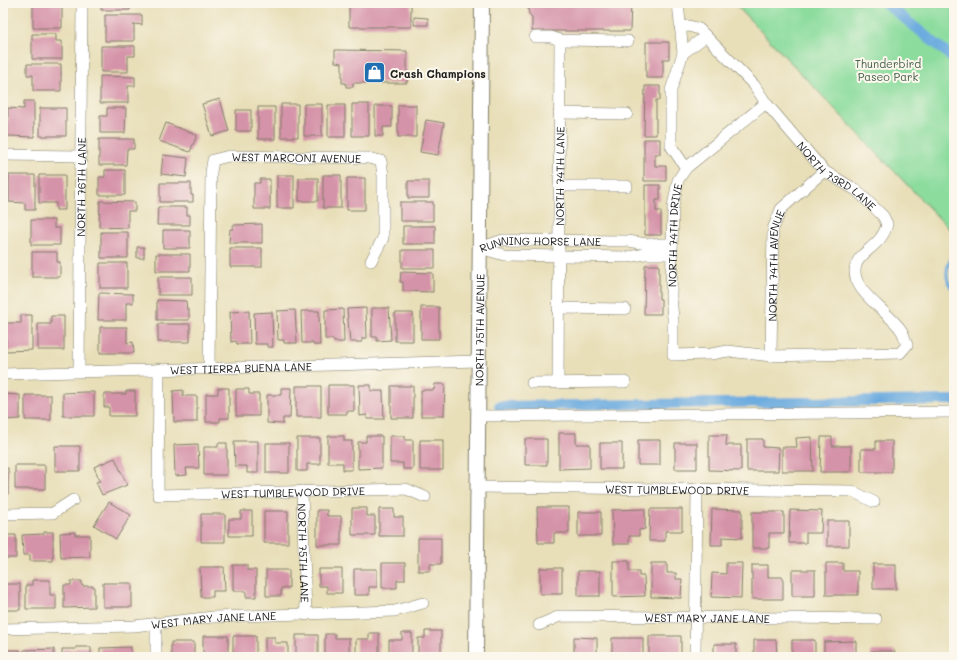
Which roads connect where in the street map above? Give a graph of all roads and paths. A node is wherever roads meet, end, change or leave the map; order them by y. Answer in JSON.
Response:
{"nodes":[{"id":1,"x":82,"y":3,"type":"edge"},
{"id":2,"x":482,"y":3,"type":"edge"},
{"id":3,"x":678,"y":3,"type":"edge"},
{"id":4,"x":680,"y":27,"type":"junction"},
{"id":5,"x":706,"y":36,"type":"junction"},
{"id":6,"x":535,"y":37,"type":"dead end"},
{"id":7,"x":560,"y":40,"type":"junction"},
{"id":8,"x":628,"y":41,"type":"dead end"},
{"id":9,"x":683,"y":53,"type":"junction"},
{"id":10,"x":766,"y":103,"type":"junction"},
{"id":11,"x":559,"y":113,"type":"junction"},
{"id":12,"x":627,"y":114,"type":"dead end"},
{"id":13,"x":3,"y":155,"type":"edge"},
{"id":14,"x":81,"y":156,"type":"junction"},
{"id":15,"x":686,"y":168,"type":"junction"},
{"id":16,"x":824,"y":171,"type":"junction"},
{"id":17,"x":559,"y":186,"type":"junction"},
{"id":18,"x":627,"y":186,"type":"dead end"},
{"id":19,"x":558,"y":241,"type":"junction"},
{"id":20,"x":628,"y":241,"type":"junction"},
{"id":21,"x":480,"y":248,"type":"junction"},
{"id":22,"x":671,"y":249,"type":"junction"},
{"id":23,"x":558,"y":256,"type":"junction"},
{"id":24,"x":628,"y":257,"type":"junction"},
{"id":25,"x":371,"y":261,"type":"dead end"},
{"id":26,"x":558,"y":308,"type":"junction"},
{"id":27,"x":625,"y":309,"type":"dead end"},
{"id":28,"x":771,"y":356,"type":"junction"},
{"id":29,"x":479,"y":361,"type":"junction"},
{"id":30,"x":209,"y":367,"type":"junction"},
{"id":31,"x":159,"y":369,"type":"junction"},
{"id":32,"x":79,"y":371,"type":"junction"},
{"id":33,"x":3,"y":374,"type":"edge"},
{"id":34,"x":625,"y":382,"type":"dead end"},
{"id":35,"x":532,"y":383,"type":"dead end"},
{"id":36,"x":558,"y":383,"type":"junction"},
{"id":37,"x":954,"y":412,"type":"edge"},
{"id":38,"x":478,"y":416,"type":"junction"},
{"id":39,"x":478,"y":487,"type":"junction"},
{"id":40,"x":697,"y":490,"type":"junction"},
{"id":41,"x":302,"y":491,"type":"junction"},
{"id":42,"x":426,"y":497,"type":"dead end"},
{"id":43,"x":73,"y":500,"type":"dead end"},
{"id":44,"x":874,"y":502,"type":"dead end"},
{"id":45,"x":3,"y":514,"type":"edge"},
{"id":46,"x":423,"y":603,"type":"dead end"},
{"id":47,"x":306,"y":615,"type":"junction"},
{"id":48,"x":696,"y":616,"type":"junction"},
{"id":49,"x":876,"y":619,"type":"dead end"},
{"id":50,"x":156,"y":623,"type":"junction"},
{"id":51,"x":539,"y":625,"type":"dead end"},
{"id":52,"x":3,"y":629,"type":"edge"},
{"id":53,"x":156,"y":657,"type":"edge"},
{"id":54,"x":476,"y":657,"type":"edge"},
{"id":55,"x":695,"y":657,"type":"edge"}],
"edges":[{"from":1,"to":14,"type":"street","name":"NORTH 76TH LANE"},
{"from":2,"to":21,"type":"main road","name":"NORTH 75TH AVENUE"},
{"from":3,"to":4,"type":"street","name":"NORTH 74TH DRIVE"},
{"from":4,"to":5,"type":"street","name":"NORTH 73RD LANE"},
{"from":4,"to":9,"type":"street","name":"NORTH 74TH DRIVE"},
{"from":5,"to":9,"type":"street"},
{"from":5,"to":10,"type":"street","name":"NORTH 73RD LANE"},
{"from":6,"to":7,"type":"street"},
{"from":7,"to":8,"type":"street"},
{"from":7,"to":11,"type":"street","name":"NORTH 74TH LANE"},
{"from":9,"to":15,"type":"street","name":"NORTH 74TH DRIVE"},
{"from":10,"to":15,"type":"street"},
{"from":10,"to":16,"type":"street","name":"NORTH 73RD LANE"},
{"from":11,"to":12,"type":"street"},
{"from":11,"to":17,"type":"street","name":"NORTH 74TH LANE"},
{"from":13,"to":14,"type":"street"},
{"from":14,"to":32,"type":"street","name":"NORTH 76TH LANE"},
{"from":15,"to":22,"type":"street","name":"NORTH 74TH DRIVE"},
{"from":16,"to":28,"type":"street","name":"NORTH 74TH AVENUE"},
{"from":16,"to":28,"type":"street","name":"NORTH 73RD LANE"},
{"from":17,"to":18,"type":"street"},
{"from":17,"to":19,"type":"street","name":"NORTH 74TH LANE"},
{"from":19,"to":20,"type":"street","name":"RUNNING HORSE LANE"},
{"from":19,"to":21,"type":"street","name":"RUNNING HORSE LANE"},
{"from":19,"to":23,"type":"street","name":"NORTH 74TH LANE"},
{"from":20,"to":22,"type":"street","name":"RUNNING HORSE LANE"},
{"from":20,"to":24,"type":"street"},
{"from":21,"to":23,"type":"street","name":"RUNNING HORSE LANE"},
{"from":21,"to":29,"type":"main road","name":"NORTH 75TH AVENUE"},
{"from":22,"to":24,"type":"street","name":"RUNNING HORSE LANE"},
{"from":22,"to":28,"type":"street","name":"NORTH 74TH DRIVE"},
{"from":23,"to":24,"type":"street","name":"RUNNING HORSE LANE"},
{"from":23,"to":26,"type":"street","name":"NORTH 74TH LANE"},
{"from":25,"to":30,"type":"street","name":"WEST MARCONI AVENUE"},
{"from":26,"to":27,"type":"street"},
{"from":26,"to":36,"type":"street","name":"NORTH 74TH LANE"},
{"from":29,"to":30,"type":"street","name":"WEST TIERRA BUENA LANE"},
{"from":29,"to":38,"type":"main road","name":"NORTH 75TH AVENUE"},
{"from":30,"to":31,"type":"street","name":"WEST TIERRA BUENA LANE"},
{"from":31,"to":32,"type":"street","name":"WEST TIERRA BUENA LANE"},
{"from":31,"to":41,"type":"street","name":"WEST TUMBLEWOOD DRIVE"},
{"from":32,"to":33,"type":"street","name":"WEST TIERRA BUENA LANE"},
{"from":34,"to":36,"type":"street"},
{"from":35,"to":36,"type":"street"},
{"from":37,"to":38,"type":"street"},
{"from":38,"to":39,"type":"main road","name":"NORTH 75TH AVENUE"},
{"from":39,"to":40,"type":"street","name":"WEST TUMBLEWOOD DRIVE"},
{"from":39,"to":54,"type":"main road","name":"NORTH 75TH AVENUE"},
{"from":40,"to":44,"type":"street","name":"WEST TUMBLEWOOD DRIVE"},
{"from":40,"to":48,"type":"street"},
{"from":41,"to":42,"type":"street","name":"WEST TUMBLEWOOD DRIVE"},
{"from":41,"to":47,"type":"street","name":"NORTH 75TH LANE"},
{"from":43,"to":45,"type":"street"},
{"from":46,"to":47,"type":"street","name":"WEST MARY JANE LANE"},
{"from":47,"to":50,"type":"street","name":"WEST MARY JANE LANE"},
{"from":48,"to":49,"type":"street","name":"WEST MARY JANE LANE"},
{"from":48,"to":51,"type":"street","name":"WEST MARY JANE LANE"},
{"from":48,"to":55,"type":"street"},
{"from":50,"to":52,"type":"street","name":"WEST MARY JANE LANE"},
{"from":50,"to":53,"type":"street"}]}
